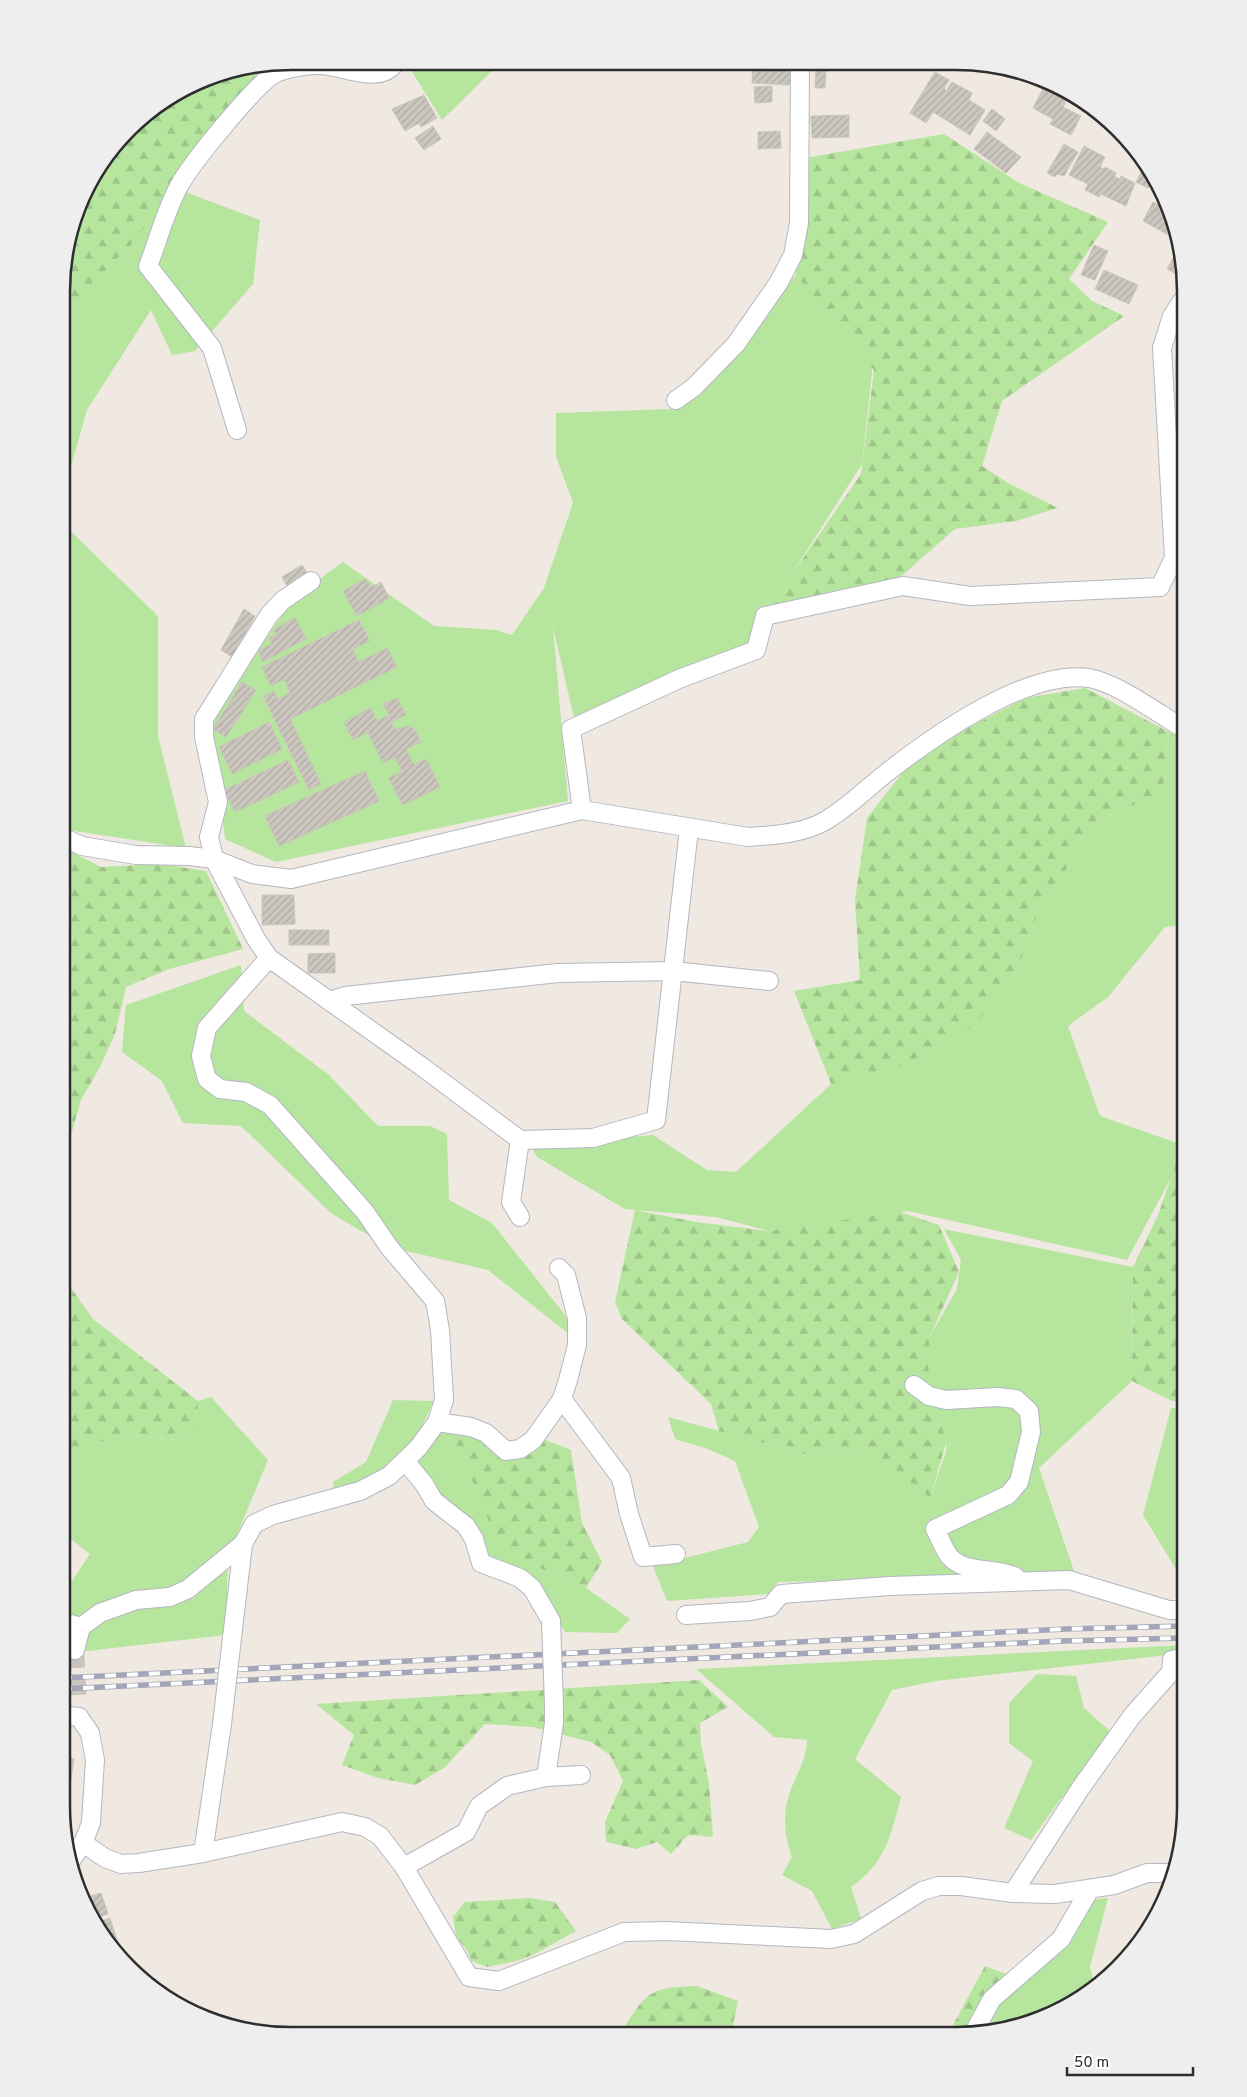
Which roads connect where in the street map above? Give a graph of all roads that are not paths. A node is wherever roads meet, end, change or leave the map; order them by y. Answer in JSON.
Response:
{"nodes":[{"id":1,"x":286,"y":70,"type":"edge"},
{"id":2,"x":347,"y":70,"type":"edge"},
{"id":3,"x":383,"y":70,"type":"edge"},
{"id":4,"x":800,"y":70,"type":"edge"},
{"id":5,"x":1177,"y":308,"type":"edge"},
{"id":6,"x":676,"y":400,"type":"dead end"},
{"id":7,"x":237,"y":430,"type":"dead end"},
{"id":8,"x":1177,"y":524,"type":"edge"},
{"id":9,"x":1177,"y":563,"type":"edge"},
{"id":10,"x":311,"y":581,"type":"dead end"},
{"id":11,"x":1177,"y":725,"type":"edge"},
{"id":12,"x":582,"y":810,"type":"junction"},
{"id":13,"x":689,"y":829,"type":"junction"},
{"id":14,"x":70,"y":840,"type":"edge"},
{"id":15,"x":214,"y":859,"type":"junction"},
{"id":16,"x":269,"y":958,"type":"junction"},
{"id":17,"x":673,"y":971,"type":"junction"},
{"id":18,"x":769,"y":981,"type":"dead end"},
{"id":19,"x":329,"y":1001,"type":"junction"},
{"id":20,"x":520,"y":1140,"type":"junction"},
{"id":21,"x":520,"y":1217,"type":"dead end"},
{"id":22,"x":559,"y":1268,"type":"dead end"},
{"id":23,"x":914,"y":1385,"type":"dead end"},
{"id":24,"x":562,"y":1399,"type":"junction"},
{"id":25,"x":437,"y":1422,"type":"junction"},
{"id":26,"x":405,"y":1461,"type":"junction"},
{"id":27,"x":243,"y":1544,"type":"junction"},
{"id":28,"x":676,"y":1554,"type":"dead end"},
{"id":29,"x":1026,"y":1581,"type":"junction"},
{"id":30,"x":1177,"y":1610,"type":"edge"},
{"id":31,"x":686,"y":1615,"type":"dead end"},
{"id":32,"x":70,"y":1623,"type":"edge"},
{"id":33,"x":81,"y":1626,"type":"junction"},
{"id":34,"x":75,"y":1650,"type":"tunnel mouth"},
{"id":35,"x":1177,"y":1659,"type":"edge"},
{"id":36,"x":70,"y":1712,"type":"edge"},
{"id":37,"x":581,"y":1775,"type":"dead end"},
{"id":38,"x":546,"y":1777,"type":"junction"},
{"id":39,"x":83,"y":1843,"type":"junction"},
{"id":40,"x":203,"y":1853,"type":"junction"},
{"id":41,"x":75,"y":1854,"type":"edge"},
{"id":42,"x":404,"y":1867,"type":"junction"},
{"id":43,"x":1166,"y":1873,"type":"edge"},
{"id":44,"x":1090,"y":1889,"type":"junction"},
{"id":45,"x":1012,"y":1894,"type":"junction"},
{"id":46,"x":977,"y":2026,"type":"edge"}],
"edges":[{"from":1,"to":7,"type":"street"},
{"from":2,"to":3,"type":"street"},
{"from":4,"to":6,"type":"street"},
{"from":5,"to":8,"type":"street"},
{"from":9,"to":12,"type":"street"},
{"from":10,"to":15,"type":"street"},
{"from":11,"to":13,"type":"street"},
{"from":12,"to":13,"type":"street"},
{"from":12,"to":15,"type":"street"},
{"from":13,"to":17,"type":"street"},
{"from":14,"to":15,"type":"street"},
{"from":15,"to":16,"type":"street"},
{"from":16,"to":19,"type":"street"},
{"from":16,"to":25,"type":"street"},
{"from":17,"to":18,"type":"street"},
{"from":17,"to":19,"type":"street"},
{"from":17,"to":20,"type":"street"},
{"from":19,"to":20,"type":"street"},
{"from":20,"to":21,"type":"street"},
{"from":22,"to":24,"type":"street"},
{"from":23,"to":29,"type":"street"},
{"from":24,"to":25,"type":"street"},
{"from":24,"to":28,"type":"street"},
{"from":25,"to":26,"type":"street"},
{"from":26,"to":27,"type":"street"},
{"from":26,"to":38,"type":"street","bridge":true},
{"from":27,"to":33,"type":"street"},
{"from":27,"to":40,"type":"street","bridge":true},
{"from":29,"to":30,"type":"street"},
{"from":29,"to":31,"type":"street"},
{"from":32,"to":33,"type":"street"},
{"from":33,"to":34,"type":"street"},
{"from":35,"to":45,"type":"street"},
{"from":36,"to":39,"type":"street"},
{"from":37,"to":38,"type":"street"},
{"from":38,"to":42,"type":"street"},
{"from":39,"to":40,"type":"street"},
{"from":39,"to":41,"type":"street"},
{"from":40,"to":42,"type":"street"},
{"from":42,"to":45,"type":"street"},
{"from":43,"to":44,"type":"street"},
{"from":44,"to":45,"type":"street"},
{"from":44,"to":46,"type":"street"}]}
